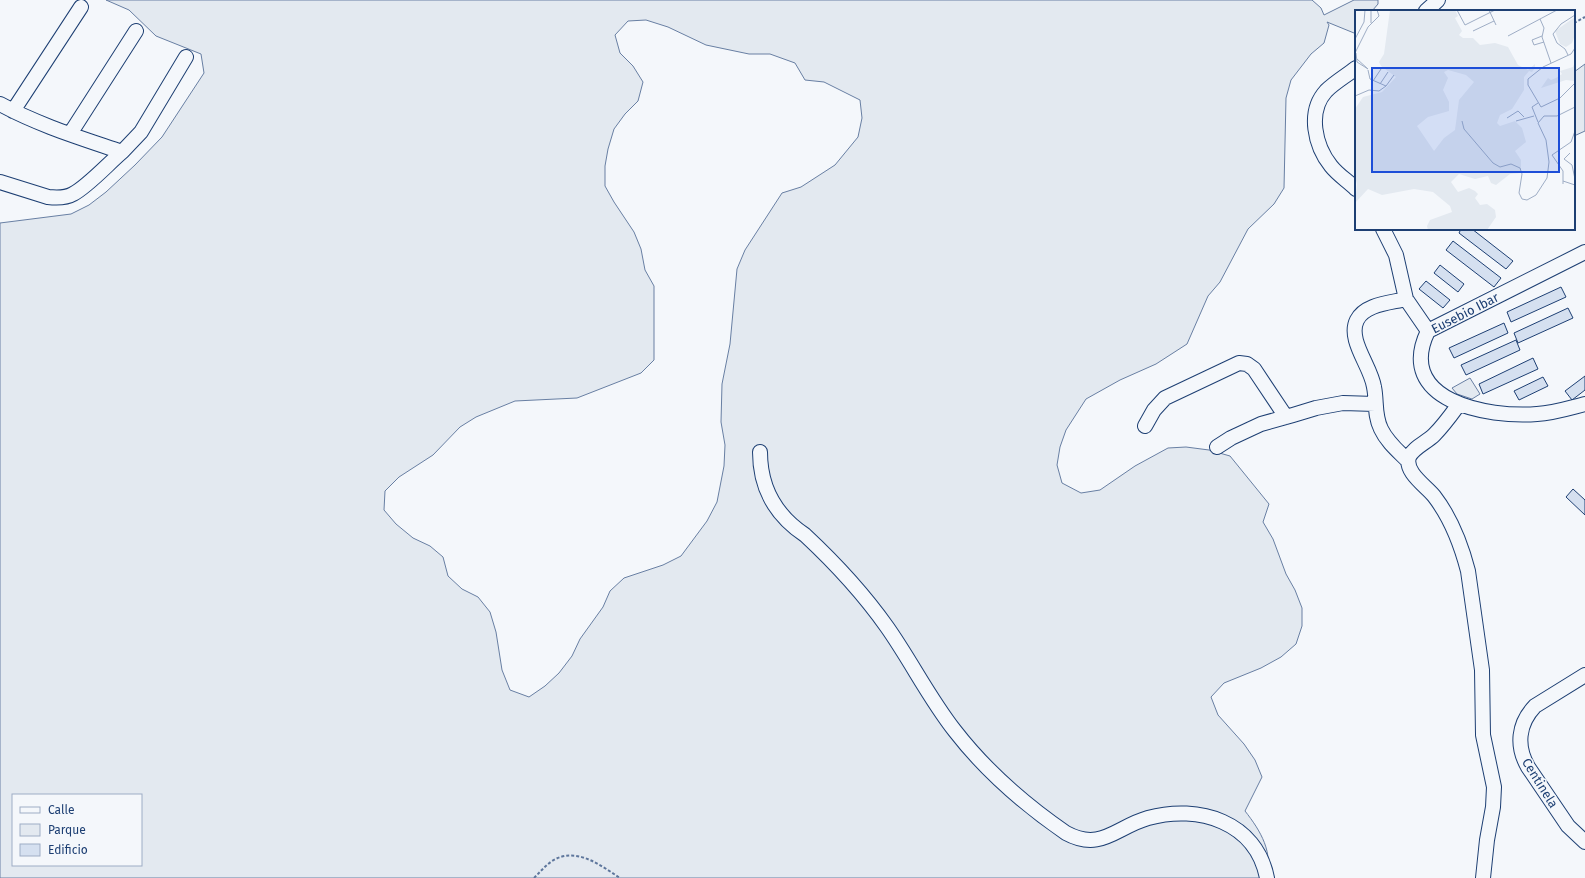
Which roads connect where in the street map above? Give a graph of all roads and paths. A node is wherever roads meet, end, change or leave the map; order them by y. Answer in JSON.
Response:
{"nodes":[{"id":1,"x":1438,"y":0,"type":"edge"},
{"id":2,"x":81,"y":8,"type":"dead end"},
{"id":3,"x":1427,"y":10,"type":"edge"},
{"id":4,"x":1585,"y":16,"type":"edge"},
{"id":5,"x":1575,"y":21,"type":"edge"},
{"id":6,"x":136,"y":31,"type":"dead end"},
{"id":7,"x":186,"y":57,"type":"dead end"},
{"id":8,"x":1355,"y":69,"type":"edge"},
{"id":9,"x":0,"y":104,"type":"edge"},
{"id":10,"x":13,"y":111,"type":"junction"},
{"id":11,"x":70,"y":134,"type":"junction"},
{"id":12,"x":122,"y":152,"type":"junction"},
{"id":13,"x":0,"y":182,"type":"edge"},
{"id":14,"x":1355,"y":188,"type":"edge"},
{"id":15,"x":1384,"y":230,"type":"edge"},
{"id":16,"x":1585,"y":252,"type":"edge"},
{"id":17,"x":1406,"y":299,"type":"junction"},
{"id":18,"x":1428,"y":331,"type":"junction"},
{"id":19,"x":1375,"y":404,"type":"junction"},
{"id":20,"x":1459,"y":404,"type":"junction"},
{"id":21,"x":1585,"y":404,"type":"edge"},
{"id":22,"x":1286,"y":417,"type":"junction"},
{"id":23,"x":1146,"y":426,"type":"dead end"},
{"id":24,"x":1217,"y":447,"type":"dead end"},
{"id":25,"x":760,"y":452,"type":"dead end"},
{"id":26,"x":1408,"y":461,"type":"junction"},
{"id":27,"x":1585,"y":675,"type":"edge"},
{"id":28,"x":1585,"y":842,"type":"edge"},
{"id":29,"x":534,"y":878,"type":"edge"},
{"id":30,"x":620,"y":878,"type":"edge"},
{"id":31,"x":1267,"y":878,"type":"edge"},
{"id":32,"x":1483,"y":878,"type":"edge"}],
"edges":[{"from":1,"to":3,"type":"street"},
{"from":2,"to":10,"type":"street"},
{"from":4,"to":5,"type":"path"},
{"from":6,"to":11,"type":"street"},
{"from":7,"to":12,"type":"street"},
{"from":8,"to":14,"type":"street"},
{"from":9,"to":10,"type":"street"},
{"from":10,"to":11,"type":"street"},
{"from":11,"to":12,"type":"street"},
{"from":12,"to":13,"type":"street"},
{"from":15,"to":17,"type":"street"},
{"from":16,"to":18,"type":"street","name":"Eusebio Ibar"},
{"from":17,"to":18,"type":"street"},
{"from":17,"to":19,"type":"street"},
{"from":18,"to":20,"type":"street","name":"Eusebio Ibar"},
{"from":19,"to":22,"type":"street"},
{"from":19,"to":26,"type":"street"},
{"from":20,"to":21,"type":"street"},
{"from":20,"to":26,"type":"street"},
{"from":22,"to":23,"type":"street"},
{"from":22,"to":24,"type":"street"},
{"from":25,"to":31,"type":"street"},
{"from":26,"to":32,"type":"street"},
{"from":27,"to":28,"type":"street","name":"Centinela"},
{"from":29,"to":30,"type":"path"}]}
